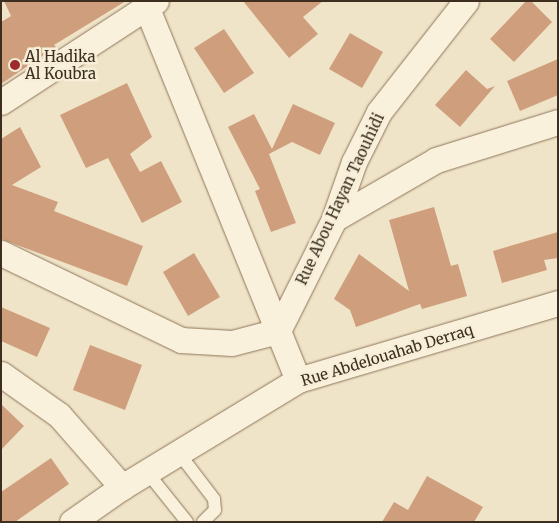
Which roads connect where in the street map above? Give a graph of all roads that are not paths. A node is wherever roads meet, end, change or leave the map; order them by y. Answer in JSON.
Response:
{"nodes":[{"id":1,"x":466,"y":1,"type":"edge"},
{"id":2,"x":149,"y":3,"type":"edge"},
{"id":3,"x":1,"y":102,"type":"edge"},
{"id":4,"x":558,"y":122,"type":"edge"},
{"id":5,"x":334,"y":219,"type":"junction"},
{"id":6,"x":1,"y":253,"type":"edge"},
{"id":7,"x":558,"y":303,"type":"edge"},
{"id":8,"x":278,"y":331,"type":"junction"},
{"id":9,"x":1,"y":374,"type":"edge"},
{"id":10,"x":298,"y":380,"type":"junction"},
{"id":11,"x":178,"y":452,"type":"junction"},
{"id":12,"x":147,"y":472,"type":"junction"},
{"id":13,"x":122,"y":487,"type":"junction"},
{"id":14,"x":72,"y":522,"type":"edge"},
{"id":15,"x":187,"y":522,"type":"edge"},
{"id":16,"x":203,"y":522,"type":"edge"}],
"edges":[{"from":1,"to":5,"type":"street","name":"Rue Abou Hayan Taouhidi"},
{"from":2,"to":3,"type":"street"},
{"from":2,"to":8,"type":"street"},
{"from":4,"to":5,"type":"street"},
{"from":5,"to":8,"type":"street","name":"Rue Abou Hayan Taouhidi"},
{"from":6,"to":8,"type":"street"},
{"from":7,"to":10,"type":"street","name":"Rue Abdelouahab Derraq"},
{"from":8,"to":10,"type":"street"},
{"from":9,"to":13,"type":"street"},
{"from":10,"to":11,"type":"street","name":"Rue Abdelouahab Derraq"},
{"from":11,"to":12,"type":"street","name":"Rue Abdelouahab Derraq"},
{"from":11,"to":16,"type":"lane"},
{"from":12,"to":13,"type":"street","name":"Rue Abdelouahab Derraq"},
{"from":12,"to":15,"type":"lane"},
{"from":13,"to":14,"type":"street","name":"Rue Abdelouahab Derraq"}]}
